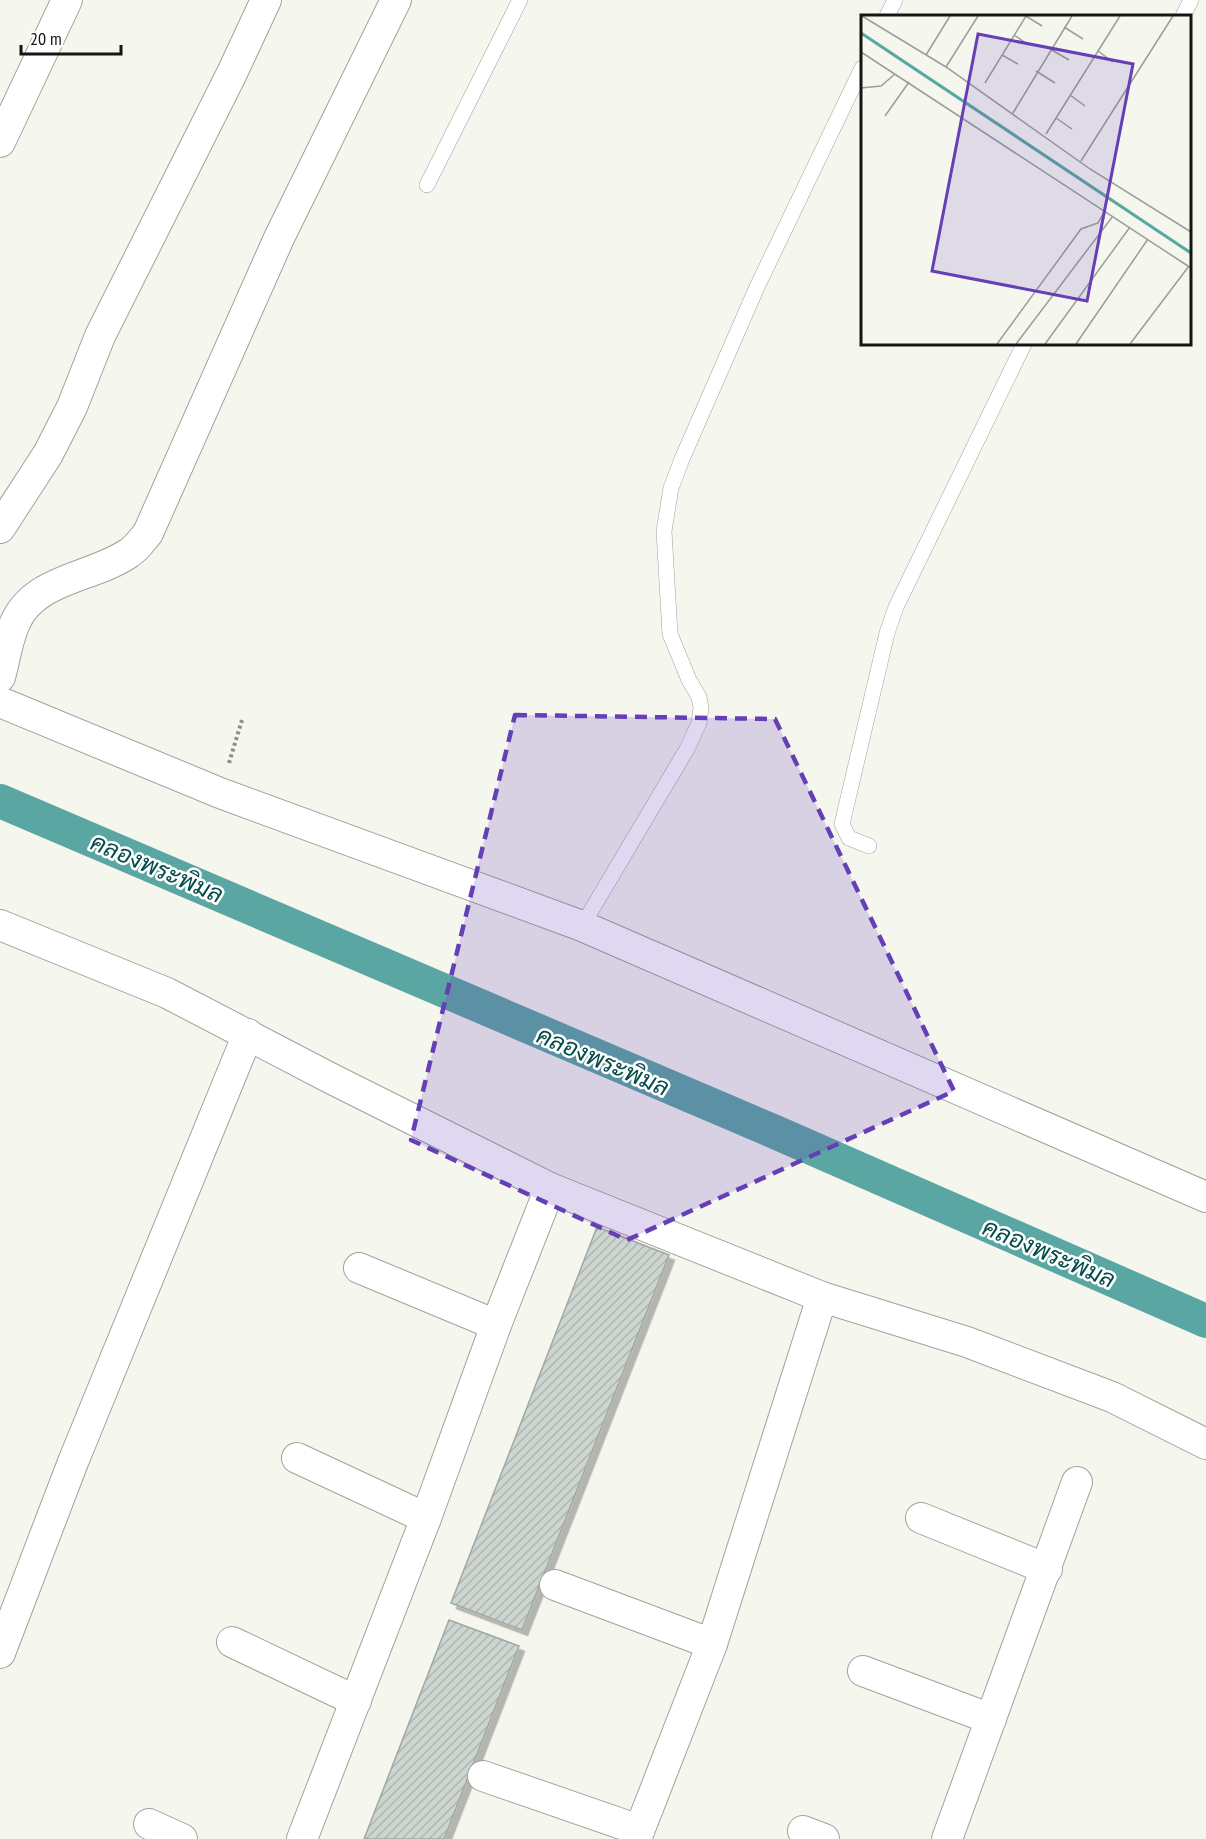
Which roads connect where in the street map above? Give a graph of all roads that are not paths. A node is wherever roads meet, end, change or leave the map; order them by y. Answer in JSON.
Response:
{"nodes":[{"id":1,"x":67,"y":0,"type":"edge"},
{"id":2,"x":266,"y":0,"type":"edge"},
{"id":3,"x":396,"y":0,"type":"edge"},
{"id":4,"x":520,"y":0,"type":"edge"},
{"id":5,"x":895,"y":0,"type":"edge"},
{"id":6,"x":1191,"y":0,"type":"edge"},
{"id":7,"x":888,"y":15,"type":"edge"},
{"id":8,"x":1184,"y":15,"type":"edge"},
{"id":9,"x":861,"y":70,"type":"edge"},
{"id":10,"x":0,"y":142,"type":"edge"},
{"id":11,"x":427,"y":184,"type":"dead end"},
{"id":12,"x":1024,"y":345,"type":"edge"},
{"id":13,"x":0,"y":528,"type":"edge"},
{"id":14,"x":0,"y":677,"type":"edge"},
{"id":15,"x":0,"y":702,"type":"edge"},
{"id":16,"x":869,"y":846,"type":"dead end"},
{"id":17,"x":0,"y":925,"type":"edge"},
{"id":18,"x":582,"y":926,"type":"junction"},
{"id":19,"x":248,"y":1034,"type":"junction"},
{"id":20,"x":550,"y":1188,"type":"junction"},
{"id":21,"x":1206,"y":1197,"type":"edge"},
{"id":22,"x":359,"y":1268,"type":"dead end"},
{"id":23,"x":822,"y":1297,"type":"junction"},
{"id":24,"x":496,"y":1324,"type":"junction"},
{"id":25,"x":1206,"y":1444,"type":"edge"},
{"id":26,"x":297,"y":1458,"type":"dead end"},
{"id":27,"x":1077,"y":1482,"type":"dead end"},
{"id":28,"x":426,"y":1518,"type":"junction"},
{"id":29,"x":921,"y":1518,"type":"dead end"},
{"id":30,"x":1047,"y":1569,"type":"junction"},
{"id":31,"x":555,"y":1585,"type":"dead end"},
{"id":32,"x":232,"y":1642,"type":"dead end"},
{"id":33,"x":712,"y":1644,"type":"junction"},
{"id":34,"x":0,"y":1653,"type":"edge"},
{"id":35,"x":864,"y":1671,"type":"dead end"},
{"id":36,"x":356,"y":1701,"type":"junction"},
{"id":37,"x":991,"y":1719,"type":"junction"},
{"id":38,"x":483,"y":1776,"type":"dead end"},
{"id":39,"x":149,"y":1824,"type":"dead end"},
{"id":40,"x":638,"y":1834,"type":"edge"},
{"id":41,"x":182,"y":1839,"type":"edge"},
{"id":42,"x":302,"y":1839,"type":"edge"},
{"id":43,"x":947,"y":1839,"type":"edge"}],
"edges":[{"from":1,"to":10,"type":"street"},
{"from":2,"to":13,"type":"street"},
{"from":3,"to":14,"type":"street"},
{"from":4,"to":11,"type":"lane"},
{"from":5,"to":7,"type":"lane"},
{"from":6,"to":8,"type":"lane"},
{"from":9,"to":18,"type":"lane"},
{"from":12,"to":16,"type":"lane"},
{"from":15,"to":18,"type":"street"},
{"from":17,"to":19,"type":"street"},
{"from":18,"to":21,"type":"street"},
{"from":19,"to":20,"type":"street"},
{"from":19,"to":34,"type":"street"},
{"from":20,"to":23,"type":"street"},
{"from":20,"to":24,"type":"street"},
{"from":22,"to":24,"type":"street"},
{"from":23,"to":25,"type":"street"},
{"from":23,"to":33,"type":"street"},
{"from":24,"to":28,"type":"street"},
{"from":26,"to":28,"type":"street"},
{"from":27,"to":30,"type":"street"},
{"from":28,"to":36,"type":"street"},
{"from":29,"to":30,"type":"street"},
{"from":30,"to":37,"type":"street"},
{"from":31,"to":33,"type":"street"},
{"from":32,"to":36,"type":"street"},
{"from":33,"to":40,"type":"street"},
{"from":35,"to":37,"type":"street"},
{"from":36,"to":42,"type":"street"},
{"from":37,"to":43,"type":"street"},
{"from":38,"to":40,"type":"street"},
{"from":39,"to":41,"type":"street"}]}
